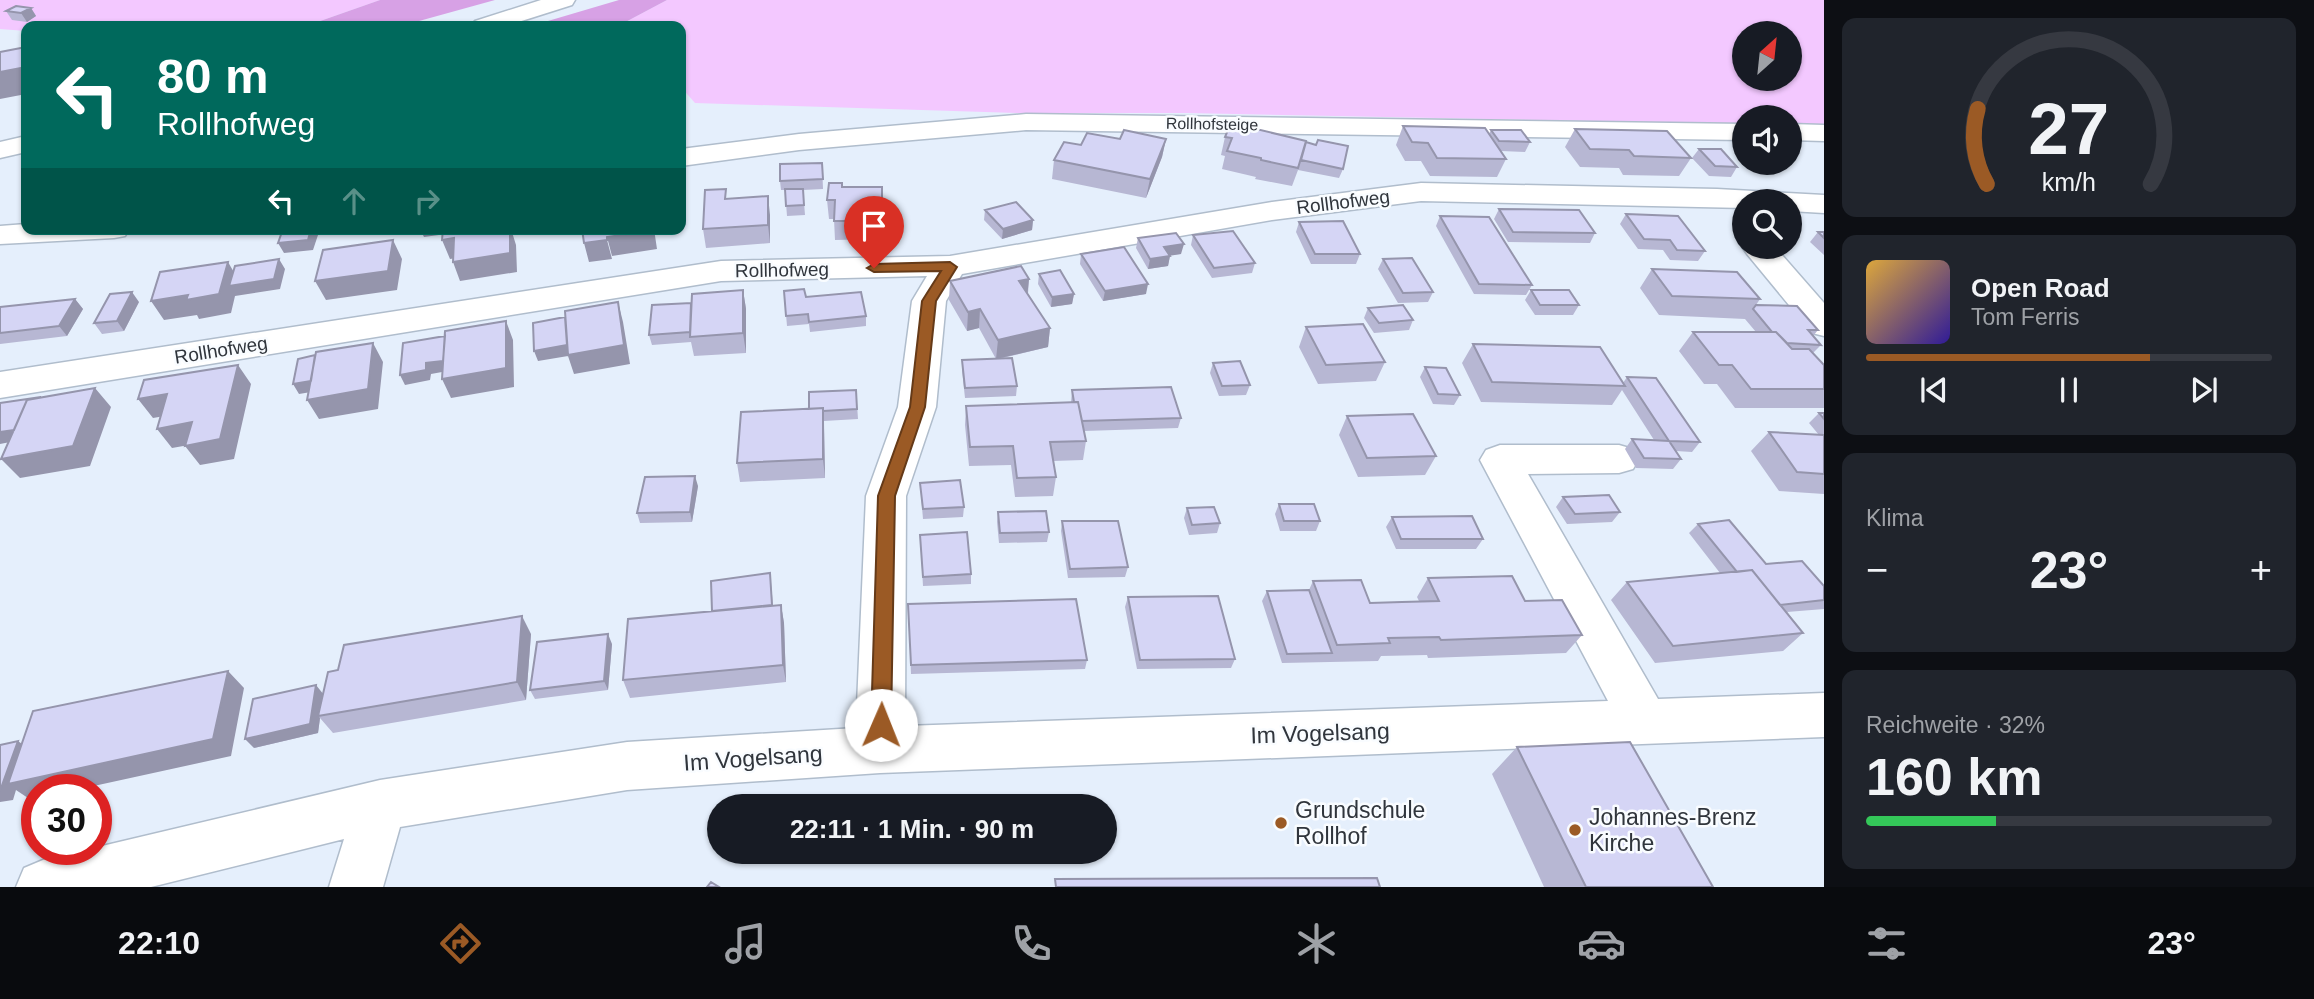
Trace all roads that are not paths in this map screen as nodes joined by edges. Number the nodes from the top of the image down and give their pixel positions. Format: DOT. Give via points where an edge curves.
graph roads {
  1 [pos="564,0"];
  2 [pos="499,21"];
  3 [pos="1732,132"];
  4 [pos="1802,132"];
  5 [pos="1824,133"];
  6 [pos="21,145"];
  7 [pos="0,150"];
  8 [pos="686,157"];
  9 [pos="1717,198"];
  10 [pos="1732,199"];
  11 [pos="1802,203"];
  12 [pos="1824,204"];
  13 [pos="1732,216"];
  14 [pos="21,234"];
  15 [pos="0,235"];
  16 [pos="1768,259"];
  17 [pos="950,267"];
  18 [pos="1824,325"];
  19 [pos="0,385"];
  20 [pos="1619,459"];
  21 [pos="1824,715"];
  22 [pos="1644,720"];
  23 [pos="880,750"];
  24 [pos="380,805"];
  25 [pos="43,887"];
  26 [pos="356,887"];
  1 -- 2 [label="street"];
  3 -- 8 [label="street, Rollhofsteige" via="1026,122 799,142"];
  4 -- 5 [label="street"];
  6 -- 7 [label="street"];
  9 -- 10 [label="street, Rollhofweg"];
  9 -- 13 [label="street"];
  9 -- 17 [label="street, Rollhofweg" via="1421,192 1272,211"];
  11 -- 12 [label="street"];
  14 -- 15 [label="street"];
  16 -- 18 [label="street"];
  17 -- 19 [label="street, Rollhofweg" via="721,271"];
  17 -- 23 [label="street" via="929,301 917,407 887,496"];
  20 -- 22 [label="street" via="1500,460"];
  21 -- 22 [label="street, Im Vogelsang"];
  22 -- 23 [label="street, Im Vogelsang"];
  23 -- 24 [label="street, Im Vogelsang" via="627,766"];
  24 -- 25 [label="street, Im Vogelsang"];
  24 -- 26 [label="street"];
}
